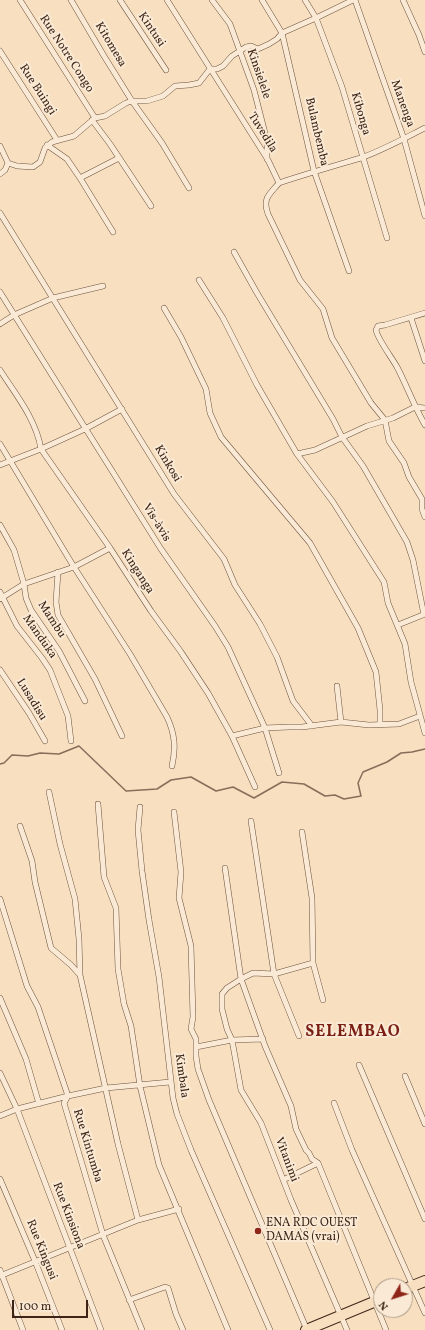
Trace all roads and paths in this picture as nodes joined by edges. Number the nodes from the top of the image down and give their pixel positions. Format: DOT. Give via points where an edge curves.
graph roads {
  1 [pos="20,0"];
  2 [pos="71,0"];
  3 [pos="120,0"];
  4 [pos="167,0"];
  5 [pos="212,0"];
  6 [pos="262,0"];
  7 [pos="305,0"];
  8 [pos="354,0"];
  9 [pos="403,0"];
  10 [pos="316,18"];
  11 [pos="282,33"];
  12 [pos="422,34"];
  13 [pos="0,51"];
  14 [pos="240,51"];
  15 [pos="425,52"];
  16 [pos="210,69"];
  17 [pos="166,70"];
  18 [pos="132,101"];
  19 [pos="94,119"];
  20 [pos="425,128"];
  21 [pos="404,139"];
  22 [pos="58,140"];
  23 [pos="48,145"];
  24 [pos="0,146"];
  25 [pos="362,157"];
  26 [pos="119,158"];
  27 [pos="268,160"];
  28 [pos="8,163"];
  29 [pos="314,171"];
  30 [pos="0,174"];
  31 [pos="80,178"];
  32 [pos="279,183"];
  33 [pos="189,188"];
  34 [pos="151,206"];
  35 [pos="0,213"];
  36 [pos="425,216"];
  37 [pos="113,232"];
  38 [pos="387,238"];
  39 [pos="234,252"];
  40 [pos="349,271"];
  41 [pos="199,280"];
  42 [pos="103,286"];
  43 [pos="0,292"];
  44 [pos="53,298"];
  45 [pos="164,308"];
  46 [pos="425,313"];
  47 [pos="14,315"];
  48 [pos="411,318"];
  49 [pos="0,324"];
  50 [pos="425,361"];
  51 [pos="0,370"];
  52 [pos="415,407"];
  53 [pos="425,408"];
  54 [pos="122,409"];
  55 [pos="384,420"];
  56 [pos="425,425"];
  57 [pos="85,429"];
  58 [pos="342,437"];
  59 [pos="0,444"];
  60 [pos="41,449"];
  61 [pos="298,454"];
  62 [pos="10,461"];
  63 [pos="0,465"];
  64 [pos="425,517"];
  65 [pos="0,525"];
  66 [pos="110,548"];
  67 [pos="74,567"];
  68 [pos="58,572"];
  69 [pos="24,584"];
  70 [pos="0,592"];
  71 [pos="2,598"];
  72 [pos="425,615"];
  73 [pos="398,625"];
  74 [pos="0,670"];
  75 [pos="337,686"];
  76 [pos="85,701"];
  77 [pos="425,711"];
  78 [pos="419,715"];
  79 [pos="341,722"];
  80 [pos="380,725"];
  81 [pos="312,726"];
  82 [pos="265,728"];
  83 [pos="425,733"];
  84 [pos="122,736"];
  85 [pos="232,736"];
  86 [pos="45,741"];
  87 [pos="72,741"];
  88 [pos="172,766"];
  89 [pos="279,773"];
  90 [pos="255,787"];
  91 [pos="49,792"];
  92 [pos="98,804"];
  93 [pos="140,807"];
  94 [pos="174,812"];
  95 [pos="251,820"];
  96 [pos="20,826"];
  97 [pos="302,832"];
  98 [pos="225,868"];
  99 [pos="0,899"];
  100 [pos="313,963"];
  101 [pos="274,974"];
  102 [pos="80,975"];
  103 [pos="241,978"];
  104 [pos="0,998"];
  105 [pos="323,1000"];
  106 [pos="299,1036"];
  107 [pos="232,1040"];
  108 [pos="262,1040"];
  109 [pos="196,1047"];
  110 [pos="359,1065"];
  111 [pos="0,1073"];
  112 [pos="405,1076"];
  113 [pos="170,1082"];
  114 [pos="140,1086"];
  115 [pos="106,1088"];
  116 [pos="68,1096"];
  117 [pos="334,1103"];
  118 [pos="39,1104"];
  119 [pos="17,1109"];
  120 [pos="0,1116"];
  121 [pos="425,1124"];
  122 [pos="318,1163"];
  123 [pos="0,1179"];
  124 [pos="283,1180"];
  125 [pos="178,1209"];
  126 [pos="425,1219"];
  127 [pos="138,1220"];
  128 [pos="104,1235"];
  129 [pos="70,1248"];
  130 [pos="35,1261"];
  131 [pos="1,1274"];
  132 [pos="405,1278"];
  133 [pos="425,1281"];
  134 [pos="413,1286"];
  135 [pos="373,1290"];
  136 [pos="413,1294"];
  137 [pos="129,1300"];
  138 [pos="373,1303"];
  139 [pos="425,1313"];
  140 [pos="341,1316"];
  141 [pos="383,1318"];
  142 [pos="23,1330"];
  143 [pos="62,1330"];
  144 [pos="101,1330"];
  145 [pos="142,1330"];
  146 [pos="183,1330"];
  147 [pos="228,1330"];
  148 [pos="270,1330"];
  149 [pos="307,1330"];
  150 [pos="347,1330"];
  151 [pos="386,1330"];
  1 -- 19 [label="street, Rue Notre Congo"];
  2 -- 18 [label="street, Kitomesa"];
  3 -- 17 [label="street, Kintusi"];
  4 -- 16 [label="street, Tuvedila"];
  5 -- 14 [label="street, Kinsielele" via="230,24"];
  6 -- 11 [label="street, Bulambemba"];
  7 -- 10 [label="street, Kibonga"];
  8 -- 10 [label="street"];
  8 -- 21 [label="street, Manenga"];
  9 -- 12 [label="street"];
  10 -- 11 [label="street"];
  10 -- 25 [label="street, Kibonga" via="342,87"];
  11 -- 14 [label="street" via="269,44 258,48 251,46"];
  11 -- 29 [label="street, Bulambemba"];
  12 -- 15 [label="street"];
  13 -- 22 [label="street, Rue Buingi"];
  14 -- 16 [label="street" via="223,66"];
  14 -- 27 [label="street, Kinsielele" via="254,90 267,141"];
  16 -- 18 [label="street" via="200,82 175,86 163,96 147,101"];
  16 -- 27 [label="street, Tuvedila"];
  18 -- 19 [label="street"];
  18 -- 33 [label="street, Kitomesa" via="162,143"];
  19 -- 22 [label="street" via="74,136"];
  19 -- 26 [label="street, Rue Notre Congo"];
  20 -- 21 [label="street"];
  21 -- 25 [label="street"];
  21 -- 36 [label="street, Manenga"];
  22 -- 23 [label="street"];
  23 -- 28 [label="street" via="40,162 33,167"];
  23 -- 31 [label="street" via="67,159"];
  24 -- 28 [label="street"];
  25 -- 29 [label="street"];
  25 -- 38 [label="street, Kibonga"];
  26 -- 31 [label="street"];
  26 -- 34 [label="street, Rue Notre Congo"];
  27 -- 32 [label="street, Tuvedila"];
  28 -- 30 [label="street" via="6,170"];
  29 -- 32 [label="street"];
  29 -- 40 [label="street, Bulambemba"];
  31 -- 37 [label="street"];
  32 -- 55 [label="street" via="266,198 265,207 300,280 323,309 332,338"];
  35 -- 44 [label="street, Kinkosi"];
  39 -- 58 [label="street"];
  41 -- 61 [label="street" via="223,318 257,385"];
  42 -- 44 [label="street"];
  43 -- 47 [label="street, Vis-àvis"];
  44 -- 47 [label="street"];
  44 -- 54 [label="street, Kinkosi"];
  45 -- 80 [label="street" via="206,389 210,413 221,437 310,544 358,628 376,672"];
  46 -- 48 [label="street"];
  47 -- 49 [label="street"];
  47 -- 57 [label="street, Vis-àvis"];
  48 -- 50 [label="street"];
  48 -- 52 [label="street" via="378,326 376,330"];
  51 -- 60 [label="street, Kinganga" via="29,414"];
  52 -- 53 [label="street"];
  52 -- 55 [label="street"];
  52 -- 56 [label="street"];
  54 -- 57 [label="street"];
  54 -- 81 [label="street, Kinkosi" via="174,494 220,553 235,585 277,657 293,701"];
  55 -- 58 [label="street"];
  55 -- 64 [label="street" via="390,441 422,499"];
  57 -- 60 [label="street"];
  57 -- 82 [label="street, Vis-àvis" via="160,549 228,646"];
  58 -- 61 [label="street" via="315,450"];
  58 -- 72 [label="street" via="363,466 406,542 413,560"];
  59 -- 62 [label="street"];
  60 -- 62 [label="street"];
  60 -- 66 [label="street, Kinganga"];
  61 -- 73 [label="street" via="383,579 388,603"];
  62 -- 63 [label="street"];
  62 -- 67 [label="street"];
  65 -- 69 [label="street, Mambu" via="14,550"];
  66 -- 67 [label="street"];
  66 -- 85 [label="street, Kinganga" via="208,693"];
  67 -- 68 [label="street"];
  67 -- 88 [label="street" via="130,654 171,725 175,744"];
  68 -- 69 [label="street"];
  68 -- 84 [label="street" via="58,615 95,679"];
  69 -- 71 [label="street"];
  69 -- 76 [label="street, Mambu" via="31,610 59,651"];
  70 -- 71 [label="street, Manduka"];
  71 -- 87 [label="street, Manduka" via="17,626 50,670 68,716"];
  72 -- 73 [label="street"];
  73 -- 78 [label="street" via="405,644"];
  74 -- 86 [label="street, Lusadisu"];
  75 -- 79 [label="street"];
  77 -- 78 [label="street"];
  78 -- 80 [label="street" via="399,724"];
  78 -- 83 [label="street"];
  79 -- 80 [label="street"];
  79 -- 81 [label="street"];
  81 -- 82 [label="street"];
  82 -- 85 [label="street"];
  82 -- 89 [label="street, Vis-àvis"];
  85 -- 90 [label="street, Kinganga"];
  91 -- 102 [label="street" via="75,898"];
  92 -- 114 [label="street" via="104,877 116,908 118,969"];
  93 -- 113 [label="street, Kimbala" via="138,830 142,871 159,977"];
  94 -- 109 [label="street" via="181,872 179,898 191,946 191,1029 196,1039"];
  95 -- 101 [label="street"];
  96 -- 102 [label="street" via="32,861 51,948"];
  97 -- 100 [label="street" via="312,898"];
  98 -- 103 [label="street"];
  99 -- 116 [label="street, Rue Kintumba" via="27,986 38,1007"];
  100 -- 101 [label="street"];
  100 -- 105 [label="street"];
  101 -- 103 [label="street" via="253,973"];
  101 -- 106 [label="street"];
  102 -- 115 [label="street"];
  103 -- 107 [label="street, Vitanimi" via="222,994 222,1009"];
  103 -- 108 [label="street"];
  104 -- 118 [label="street" via="26,1059"];
  107 -- 108 [label="street"];
  107 -- 109 [label="street"];
  107 -- 124 [label="street, Vitanimi" via="241,1090 261,1123"];
  108 -- 122 [label="street" via="292,1106 296,1129 306,1150"];
  109 -- 149 [label="street" via="198,1069 209,1100"];
  110 -- 126 [label="street"];
  111 -- 119 [label="street, Rue Kinsiona"];
  112 -- 121 [label="street"];
  113 -- 114 [label="street"];
  113 -- 148 [label="street, Kimbala" via="177,1114 191,1150"];
  114 -- 115 [label="street"];
  114 -- 125 [label="street" via="159,1165"];
  115 -- 116 [label="street"];
  115 -- 127 [label="street"];
  116 -- 118 [label="street"];
  116 -- 128 [label="street, Rue Kintumba" via="64,1103"];
  117 -- 132 [label="street"];
  118 -- 119 [label="street"];
  119 -- 120 [label="street"];
  119 -- 129 [label="street, Rue Kinsiona"];
  122 -- 124 [label="street"];
  122 -- 135 [label="street"];
  123 -- 130 [label="street, Rue Kingusi"];
  124 -- 140 [label="street, Vitanimi"];
  125 -- 127 [label="street"];
  125 -- 147 [label="street"];
  127 -- 128 [label="street"];
  128 -- 129 [label="street"];
  128 -- 137 [label="street, Rue Kintumba"];
  129 -- 130 [label="street"];
  129 -- 144 [label="street, Rue Kinsiona"];
  130 -- 131 [label="street"];
  130 -- 143 [label="street, Rue Kingusi"];
  131 -- 142 [label="street"];
  133 -- 134 [label="highway"];
  136 -- 139 [label="street"];
  137 -- 145 [label="street, Rue Kintumba"];
  137 -- 146 [label="street" via="168,1288"];
  138 -- 140 [label="highway"];
  140 -- 149 [label="highway"];
  140 -- 150 [label="street, Vitanimi"];
  141 -- 151 [label="street"];
}
